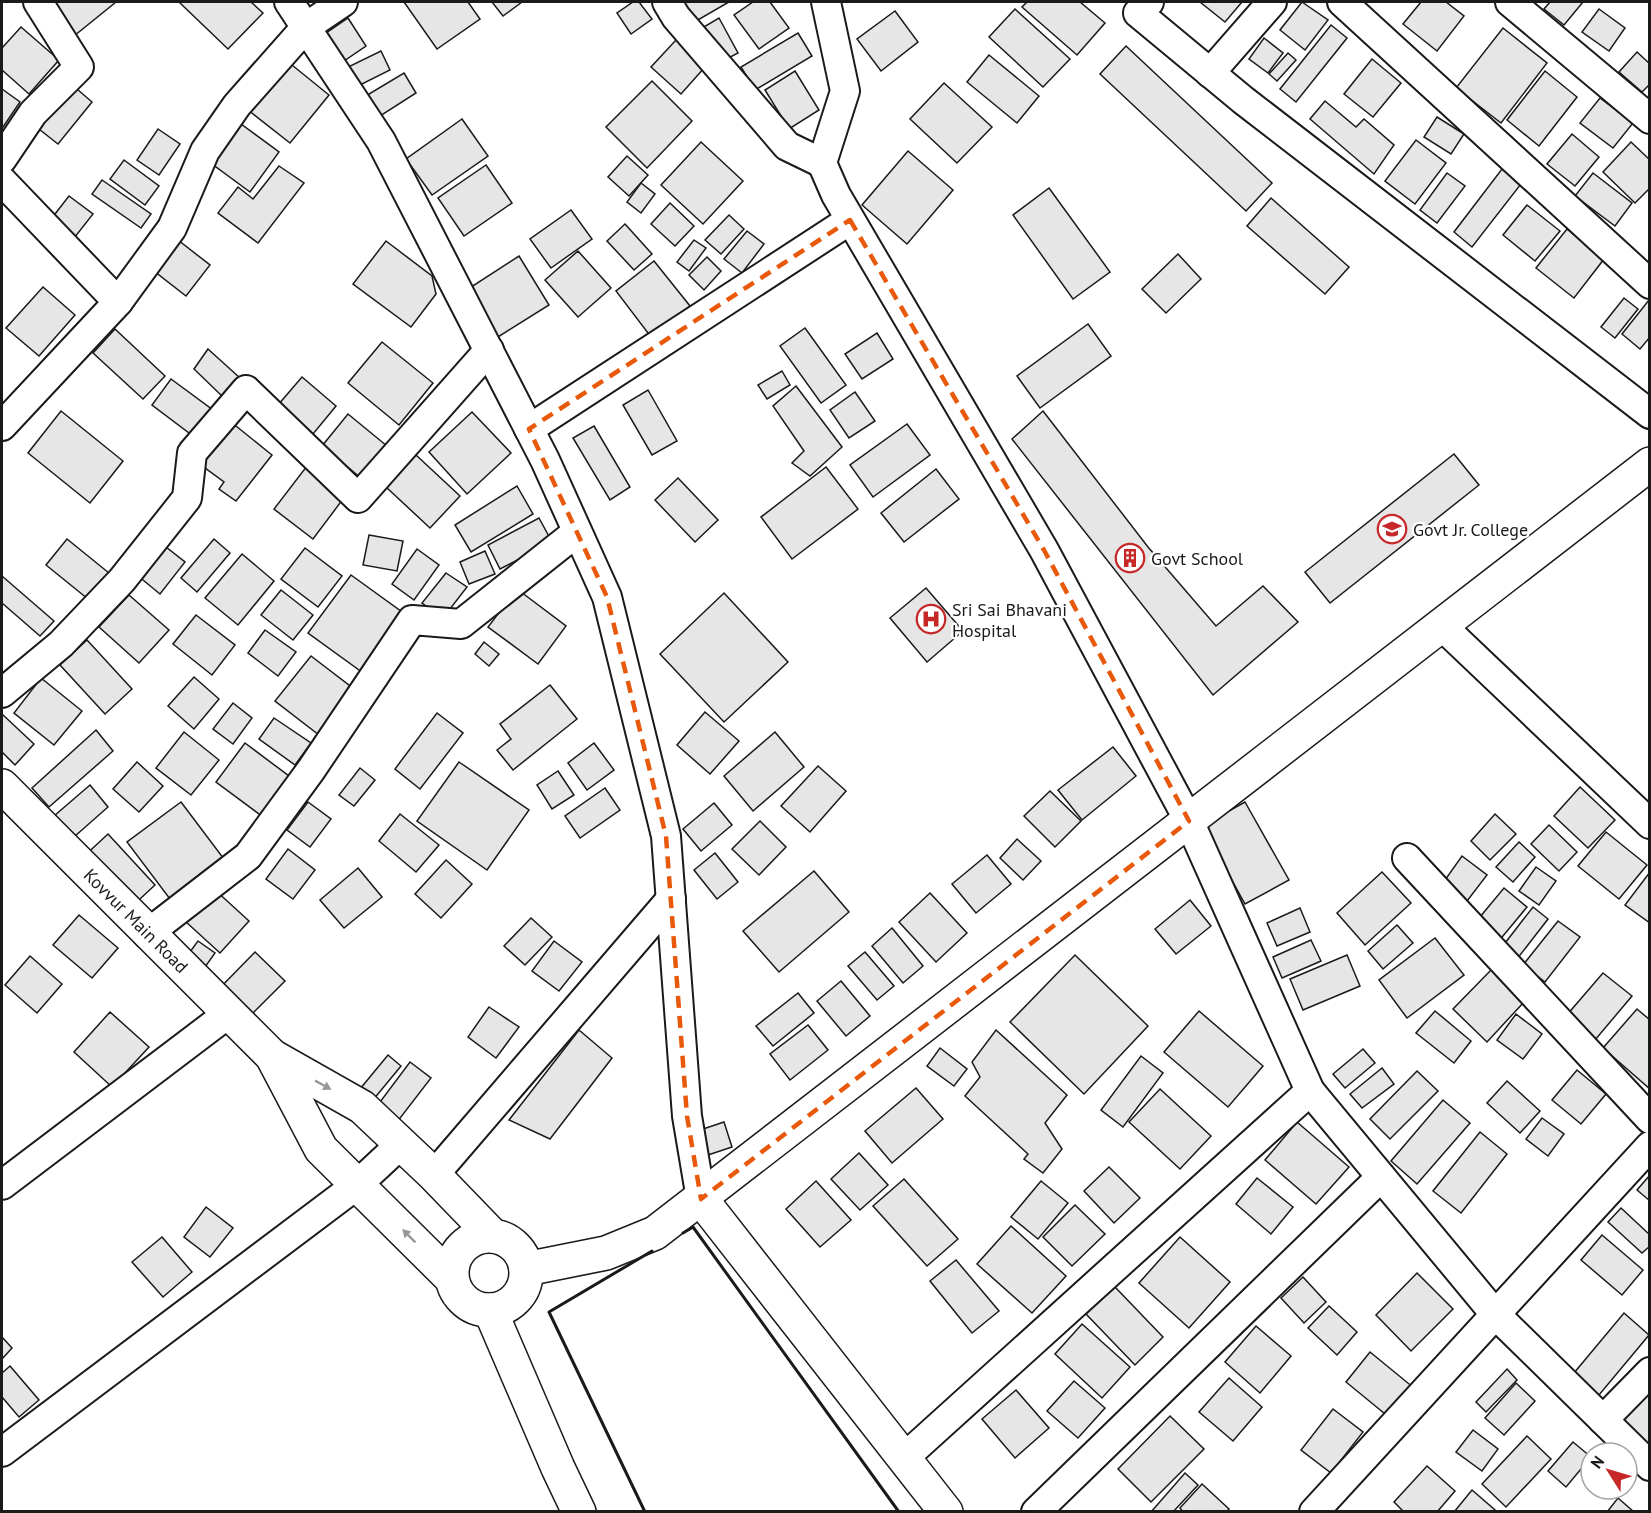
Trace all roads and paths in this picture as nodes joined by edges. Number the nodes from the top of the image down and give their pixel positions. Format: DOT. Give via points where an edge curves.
graph roads {
  1 [pos="38,2"];
  2 [pos="288,2"];
  3 [pos="343,2"];
  4 [pos="667,2"];
  5 [pos="826,2"];
  6 [pos="1149,2"];
  7 [pos="1272,2"];
  8 [pos="1342,2"];
  9 [pos="1510,2"];
  10 [pos="306,27"];
  11 [pos="1210,73"];
  12 [pos="1650,119"];
  13 [pos="2,159"];
  14 [pos="822,163"];
  15 [pos="2,181"];
  16 [pos="850,220"];
  17 [pos="1650,284"];
  18 [pos="118,302"];
  19 [pos="489,350"];
  20 [pos="1650,414"];
  21 [pos="2,426"];
  22 [pos="529,429"];
  23 [pos="1650,464"];
  24 [pos="578,532"];
  25 [pos="1442,626"];
  26 [pos="2,693"];
  27 [pos="2,786"];
  28 [pos="1189,821"];
  29 [pos="1650,824"];
  30 [pos="1407,858"];
  31 [pos="671,899"];
  32 [pos="147,934"];
  33 [pos="229,1012"];
  34 [pos="272,1056"];
  35 [pos="1310,1091"];
  36 [pos="1650,1119"];
  37 [pos="401,1144"];
  38 [pos="1650,1146"];
  39 [pos="434,1175"];
  40 [pos="1382,1177"];
  41 [pos="358,1184"];
  42 [pos="2,1185"];
  43 [pos="701,1200"];
  44 [pos="492,1235"];
  45 [pos="526,1269"];
  46 [pos="451,1278"];
  47 [pos="490,1310"];
  48 [pos="1495,1314"];
  49 [pos="1650,1372"];
  50 [pos="1603,1420"];
  51 [pos="2,1452"];
  52 [pos="904,1458"];
  53 [pos="1650,1466"];
  54 [pos="579,1512"];
  55 [pos="946,1512"];
  56 [pos="1036,1512"];
  57 [pos="1314,1512"];
  1 -- 13 [label="street" via="79,66 33,113"];
  2 -- 10 [label="street"];
  3 -- 10 [label="street"];
  4 -- 14 [label="street" via="787,146"];
  5 -- 14 [label="street" via="845,91"];
  6 -- 11 [label="street" via="1138,13"];
  7 -- 11 [label="street"];
  8 -- 17 [label="street"];
  9 -- 12 [label="street"];
  10 -- 18 [label="street" via="237,105 204,151 172,228"];
  10 -- 19 [label="street" via="381,141"];
  11 -- 20 [label="street"];
  14 -- 16 [label="street"];
  15 -- 18 [label="street"];
  16 -- 22 [label="street"];
  16 -- 28 [label="street" via="1044,550"];
  18 -- 21 [label="street"];
  19 -- 22 [label="street"];
  19 -- 26 [label="street" via="358,498 246,390 192,453 187,498 122,580 61,644"];
  22 -- 24 [label="street"];
  23 -- 25 [label="main road"];
  24 -- 31 [label="street" via="607,597 666,836"];
  24 -- 32 [label="street" via="461,624 412,620 248,856"];
  25 -- 28 [label="main road"];
  25 -- 29 [label="street"];
  27 -- 32 [label="main road, Kovvur Main Road"];
  28 -- 35 [label="street"];
  28 -- 43 [label="main road"];
  30 -- 36 [label="street"];
  31 -- 39 [label="street"];
  31 -- 43 [label="street" via="687,1116"];
  32 -- 33 [label="main road, Kovvur Main Road"];
  33 -- 34 [label="main road, Kovvur Main Road"];
  33 -- 42 [label="street"];
  34 -- 37 [label="main road, Kovvur Main Road, one-way" via="362,1107"];
  34 -- 41 [label="main road, Kovvur Main Road" via="321,1149"];
  35 -- 40 [label="street"];
  35 -- 52 [label="street"];
  37 -- 39 [label="main road, Kovvur Main Road"];
  37 -- 41 [label="street"];
  38 -- 48 [label="street"];
  39 -- 44 [label="main road, Kovvur Main Road"];
  40 -- 48 [label="street"];
  40 -- 56 [label="street"];
  46 -- 41 [label="main road, Kovvur Main Road, one-way"];
  41 -- 51 [label="street"];
  43 -- 45 [label="main road" via="655,1233 606,1253"];
  43 -- 52 [label="main road"];
  44 -- 45 [label="main road" via="515,1246"];
  44 -- 46 [label="main road" via="479,1237 458,1251"];
  45 -- 47 [label="main road" via="520,1293 502,1308"];
  46 -- 47 [label="main road" via="459,1296 468,1304"];
  47 -- 54 [label="main road"];
  48 -- 50 [label="street"];
  48 -- 57 [label="street"];
  49 -- 50 [label="street"];
  50 -- 53 [label="street"];
  52 -- 55 [label="main road"];
}
